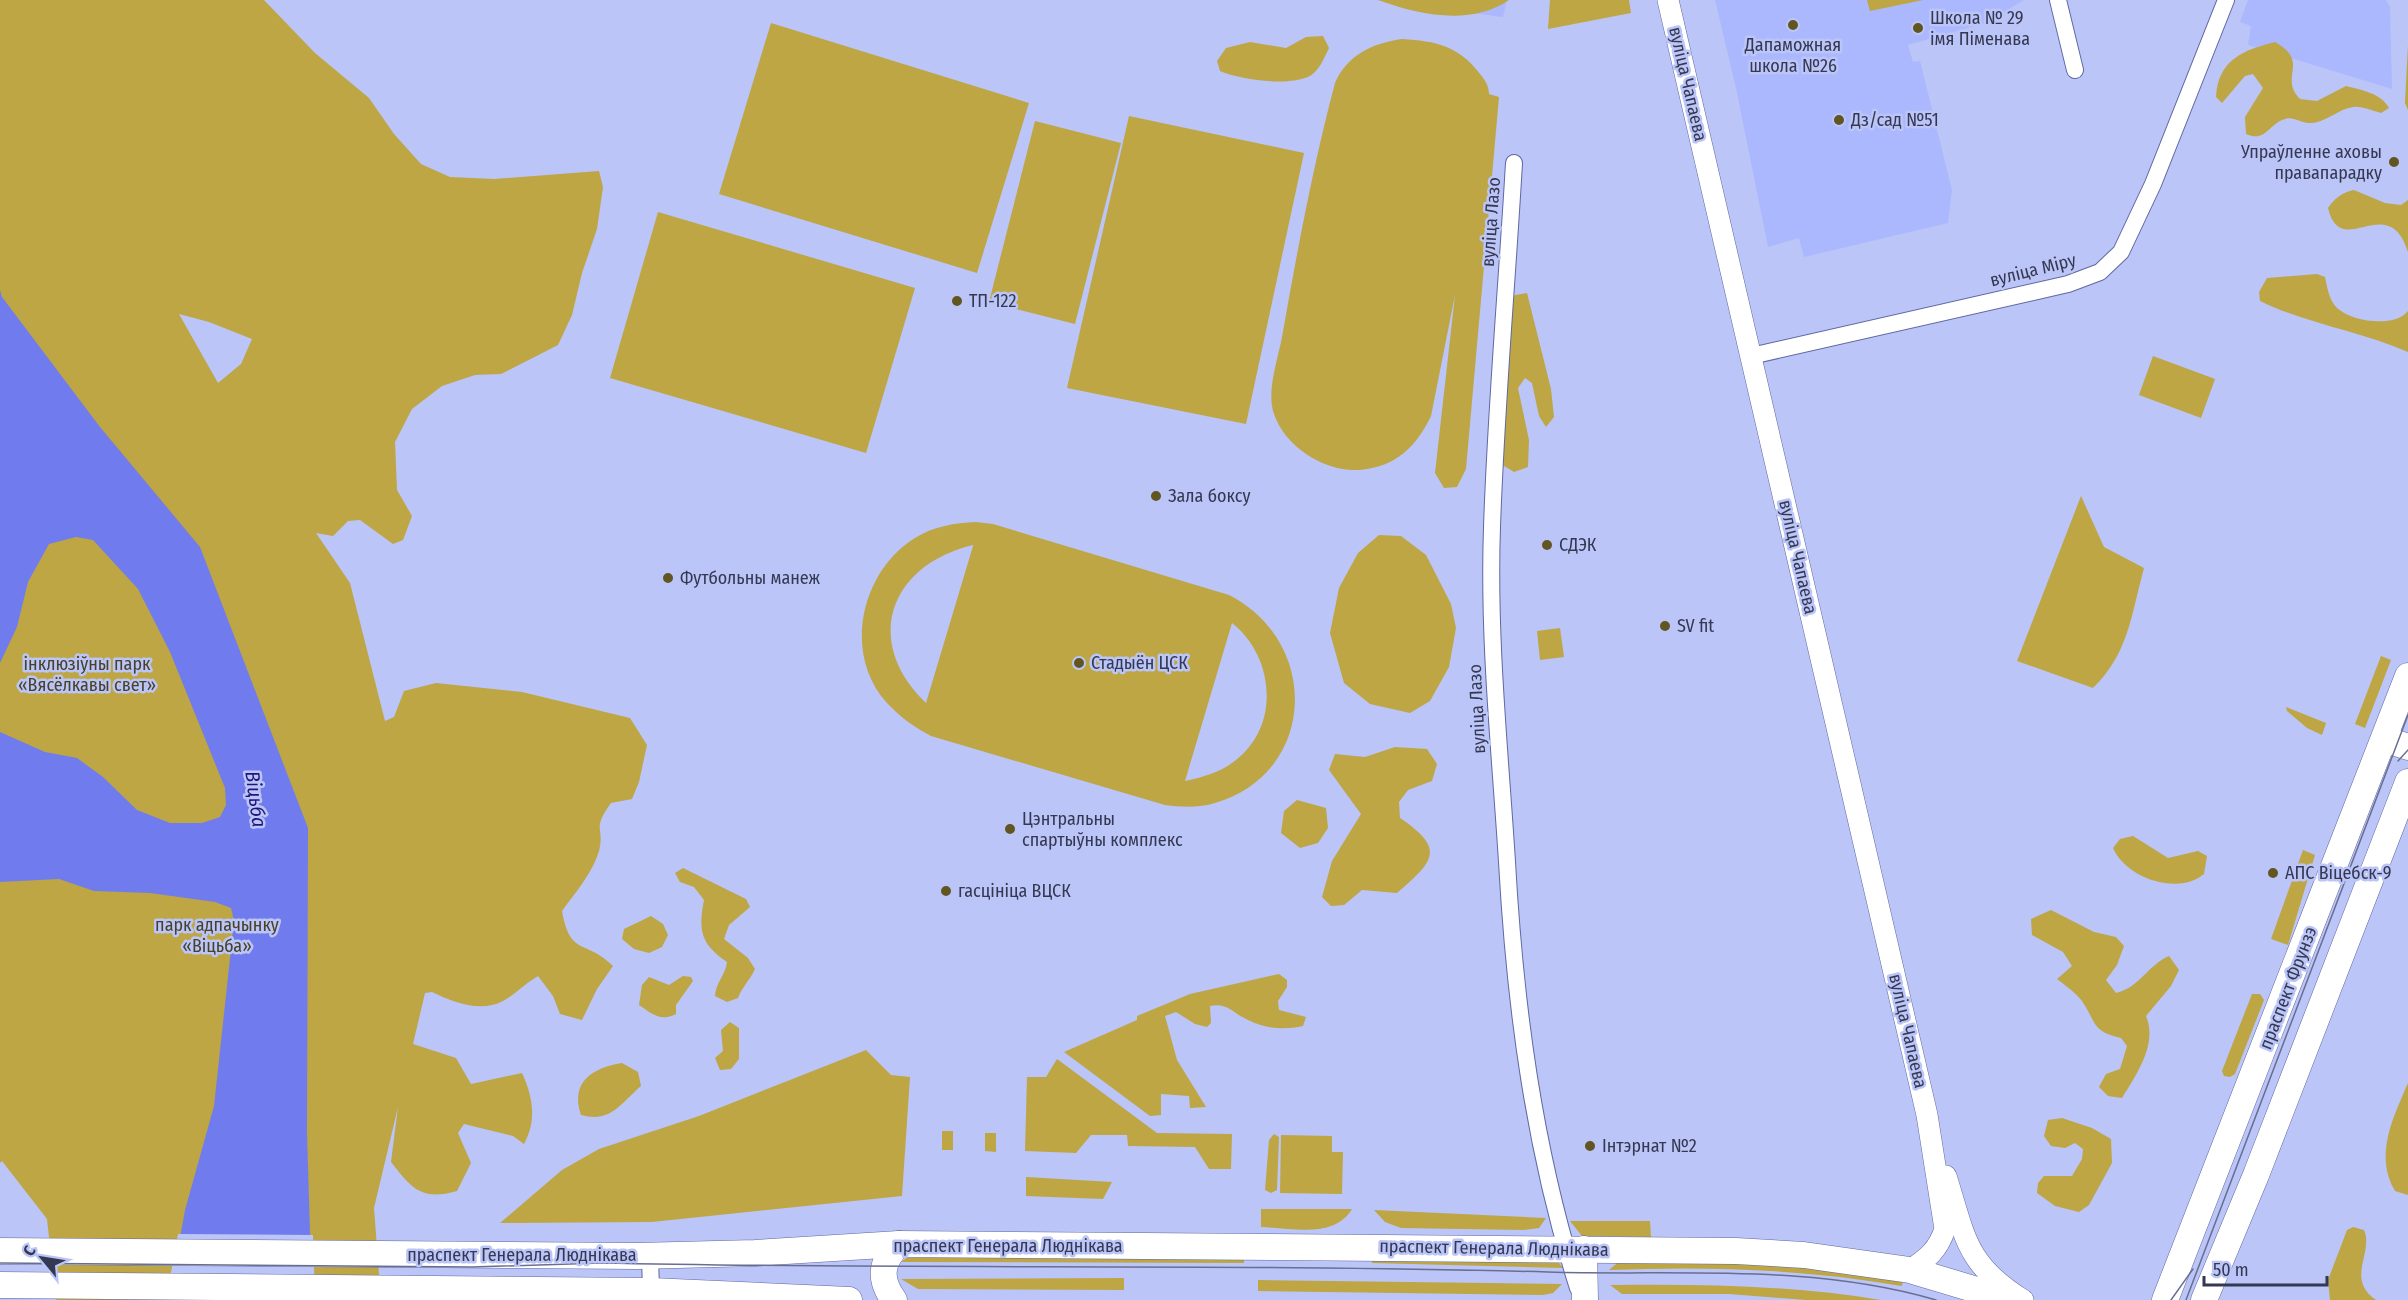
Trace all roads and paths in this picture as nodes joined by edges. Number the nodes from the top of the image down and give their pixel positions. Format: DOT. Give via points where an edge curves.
graph roads {
  1 [pos="1668,0"];
  2 [pos="2058,0"];
  3 [pos="2226,0"];
  4 [pos="2075,70"];
  5 [pos="1514,163"];
  6 [pos="1751,356"];
  7 [pos="2408,676"];
  8 [pos="2402,708"];
  9 [pos="2384,739"];
  10 [pos="2408,747"];
  11 [pos="2408,782"];
  12 [pos="1927,1115"];
  13 [pos="899,1244"];
  14 [pos="1575,1249"];
  15 [pos="0,1251"];
  16 [pos="650,1256"];
  17 [pos="1910,1270"];
  18 [pos="0,1285"];
  19 [pos="651,1291"];
  20 [pos="849,1300"];
  21 [pos="894,1300"];
  22 [pos="1583,1300"];
  23 [pos="2010,1300"];
  24 [pos="2022,1300"];
  25 [pos="2165,1300"];
  26 [pos="2204,1300"];
  1 -- 6 [label="street, вуліца Чапаева"];
  2 -- 4 [label="street"];
  3 -- 6 [label="street, вуліца Міру" via="2121,252 2100,272 2068,284"];
  5 -- 14 [label="street, вуліца Лазо" via="1492,528 1496,692 1510,934 1526,1072"];
  6 -- 12 [label="street, вуліца Чапаева"];
  7 -- 8 [label="main road, праспект Фрунзэ"];
  8 -- 9 [label="main road, праспект Фрунзэ"];
  9 -- 10 [label="main road"];
  9 -- 25 [label="main road, праспект Фрунзэ"];
  11 -- 26 [label="main road, праспект Фрунзэ"];
  12 -- 17 [label="street, вуліца Чапаева" via="1945,1229 1931,1256"];
  12 -- 24 [label="street, вуліца Чапаева" via="1971,1253 1985,1273"];
  13 -- 14 [label="main road, праспект Генерала Люднікава"];
  13 -- 16 [label="main road, праспект Генерала Люднікава"];
  13 -- 21 [label="main road" via="890,1253 882,1274"];
  14 -- 17 [label="main road, праспект Генерала Люднікава" via="1804,1255"];
  14 -- 22 [label="main road"];
  15 -- 16 [label="main road, праспект Генерала Люднікава"];
  16 -- 19 [label="street"];
  17 -- 23 [label="main road, праспект Генерала Люднікава"];
  18 -- 19 [label="main road, праспект Генерала Люднікава"];
  19 -- 20 [label="main road, праспект Генерала Люднікава"];
}
